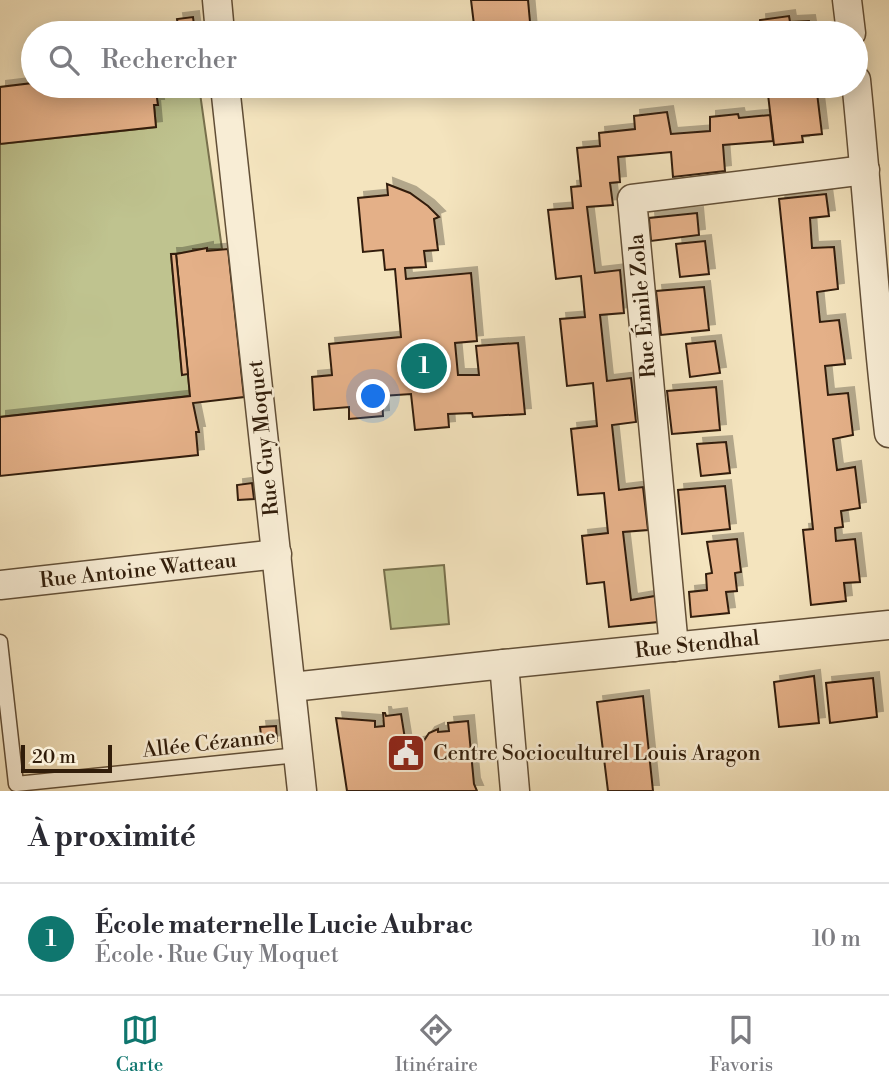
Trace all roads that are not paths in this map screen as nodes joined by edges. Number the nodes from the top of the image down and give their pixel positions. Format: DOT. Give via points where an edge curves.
graph roads {
  1 [pos="217,0"];
  2 [pos="847,0"];
  3 [pos="219,21"];
  4 [pos="850,21"];
  5 [pos="226,98"];
  6 [pos="858,98"];
  7 [pos="865,170"];
  8 [pos="889,433"];
  9 [pos="277,554"];
  10 [pos="0,585"];
  11 [pos="889,625"];
  12 [pos="0,642"];
  13 [pos="674,647"];
  14 [pos="504,664"];
  15 [pos="292,687"];
  16 [pos="298,755"];
  17 [pos="302,791"];
  18 [pos="515,791"];
  1 -- 3 [label="street"];
  2 -- 4 [label="street"];
  5 -- 9 [label="street, Rue Guy Moquet"];
  6 -- 7 [label="street"];
  7 -- 8 [label="street"];
  7 -- 13 [label="street, Rue Émile Zola" via="632,199"];
  9 -- 10 [label="street, Rue Antoine Watteau"];
  9 -- 15 [label="street, Rue Guy Moquet"];
  11 -- 13 [label="street, Rue Stendhal"];
  12 -- 16 [label="lane, Allée Cézanne" via="16,785"];
  13 -- 14 [label="street, Rue Stendhal"];
  14 -- 15 [label="street, Rue Stendhal"];
  14 -- 18 [label="street"];
  15 -- 16 [label="street, Rue Guy Moquet"];
  16 -- 17 [label="street, Rue Guy Moquet"];
}
